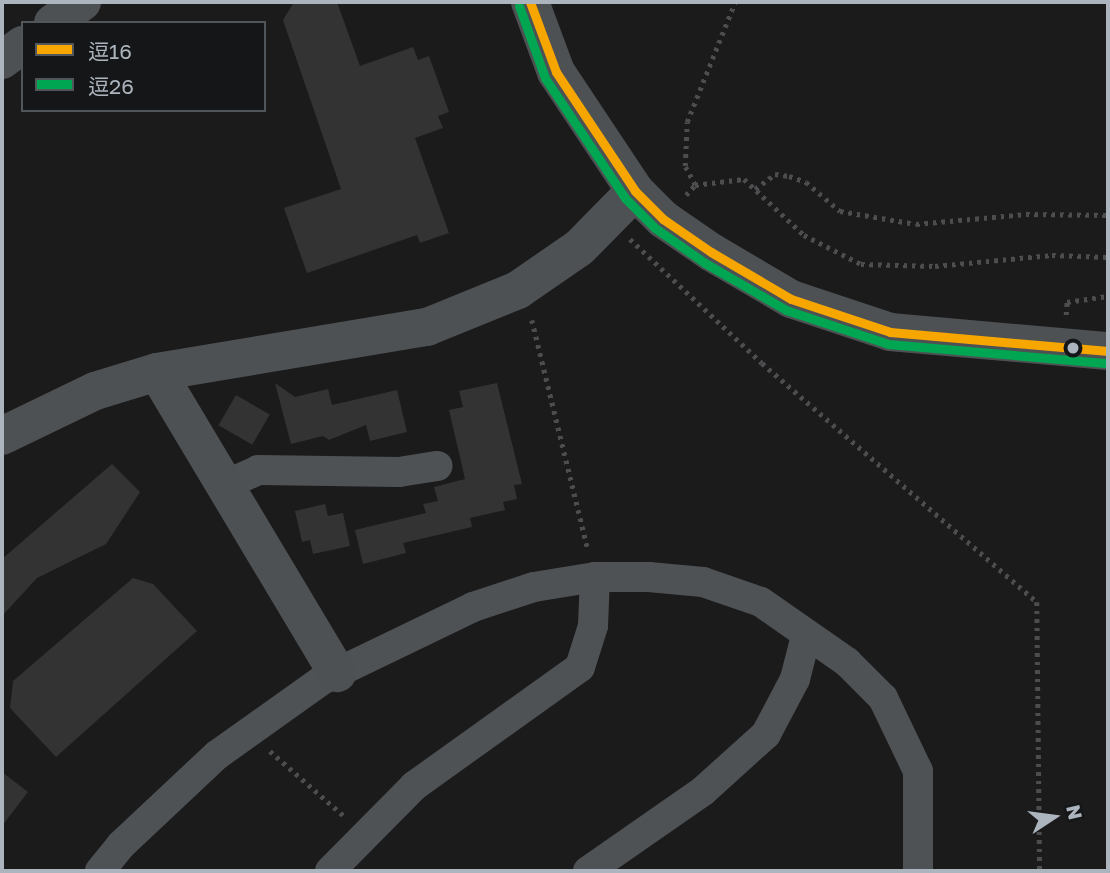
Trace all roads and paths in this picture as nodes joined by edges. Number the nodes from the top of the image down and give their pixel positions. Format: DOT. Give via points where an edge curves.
graph roads {
  1 [pos="82,2"];
  2 [pos="530,2"];
  3 [pos="735,2"];
  4 [pos="56,21"];
  5 [pos="21,46"];
  6 [pos="2,60"];
  7 [pos="695,185"];
  8 [pos="755,189"];
  9 [pos="635,191"];
  10 [pos="682,199"];
  11 [pos="1108,215"];
  12 [pos="610,220"];
  13 [pos="1108,257"];
  14 [pos="1108,296"];
  15 [pos="530,312"];
  16 [pos="1065,324"];
  17 [pos="1108,351"];
  18 [pos="157,372"];
  19 [pos="2,436"];
  20 [pos="438,466"];
  21 [pos="225,485"];
  22 [pos="595,577"];
  23 [pos="806,636"];
  24 [pos="337,673"];
  25 [pos="249,733"];
  26 [pos="364,834"];
  27 [pos="909,867"];
  28 [pos="100,871"];
  29 [pos="330,871"];
  30 [pos="588,871"];
  31 [pos="1040,871"];
  1 -- 4 [label="street"];
  2 -- 9 [label="street" via="556,72"];
  3 -- 7 [label="path" via="687,122 685,166"];
  5 -- 6 [label="street"];
  7 -- 8 [label="path" via="744,179"];
  7 -- 10 [label="path"];
  8 -- 11 [label="path" via="775,174 789,176 806,182 840,211 916,224 1026,214"];
  8 -- 13 [label="path" via="804,234 861,264 934,266 1052,255"];
  9 -- 12 [label="street"];
  9 -- 17 [label="street" via="663,219 791,299 890,332"];
  12 -- 18 [label="street" via="518,290 427,327"];
  12 -- 31 [label="path" via="762,363 1037,602"];
  14 -- 16 [label="path" via="1067,302"];
  15 -- 22 [label="path"];
  18 -- 19 [label="street" via="95,391"];
  18 -- 21 [label="street"];
  20 -- 21 [label="street" via="398,472 258,470"];
  21 -- 24 [label="street"];
  22 -- 23 [label="street" via="703,582 761,602"];
  22 -- 24 [label="street" via="534,587 473,607"];
  22 -- 26 [label="street" via="593,626 580,667 414,786"];
  23 -- 27 [label="street" via="847,662 883,698 905,737 918,771"];
  23 -- 30 [label="street" via="795,679 766,734 703,790"];
  24 -- 25 [label="street"];
  25 -- 26 [label="path"];
  25 -- 28 [label="street" via="217,755"];
  26 -- 29 [label="street"];
}
